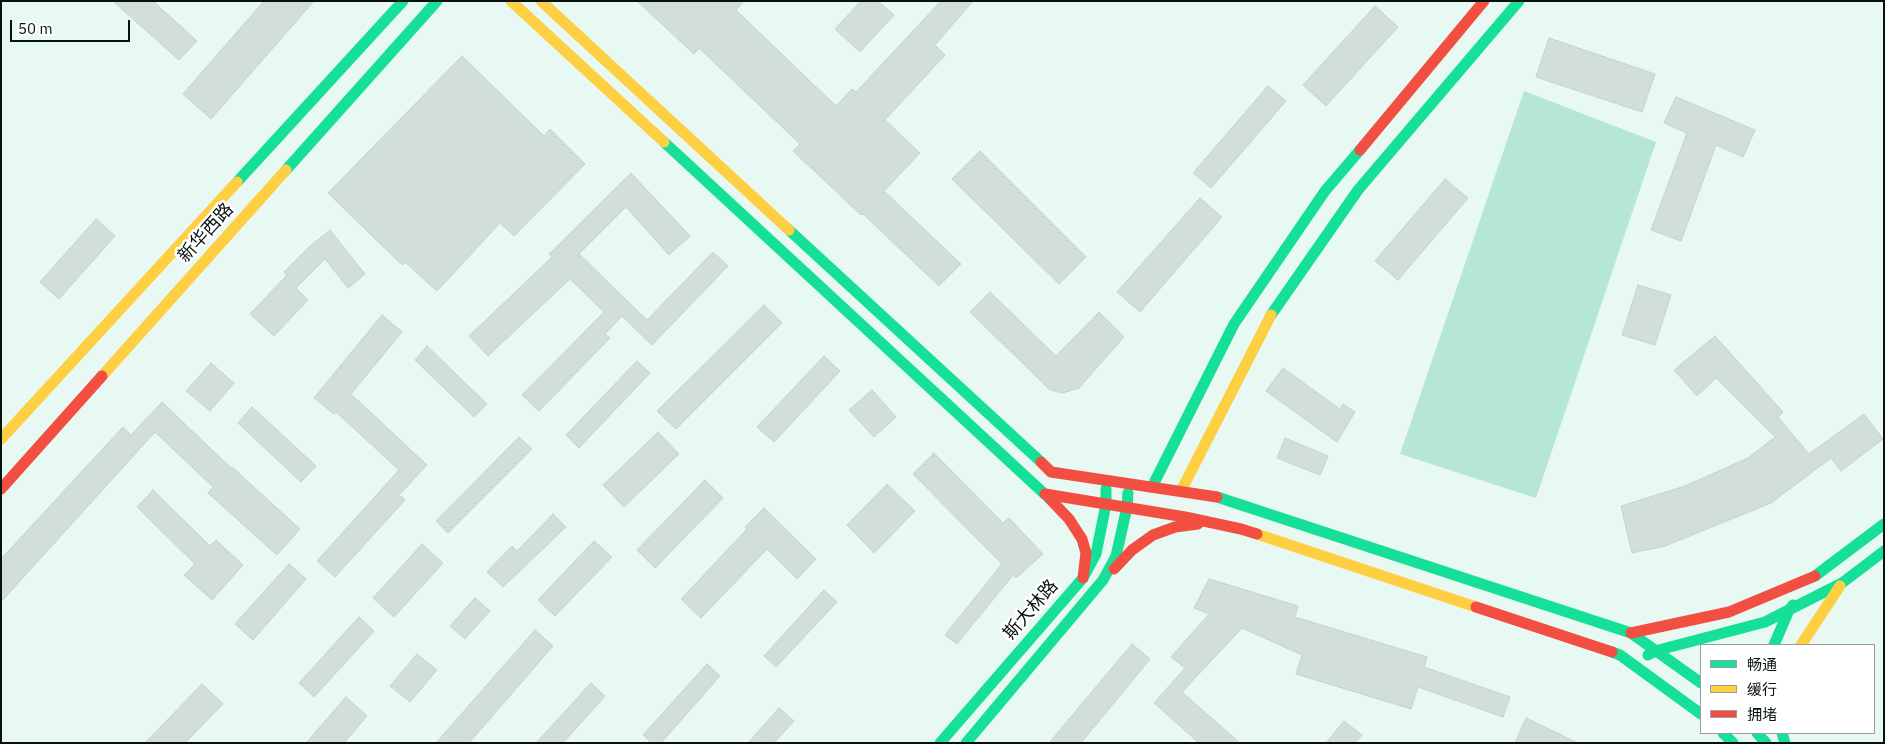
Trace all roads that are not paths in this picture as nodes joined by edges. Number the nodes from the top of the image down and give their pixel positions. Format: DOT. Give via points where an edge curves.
graph roads {
  1 [pos="403,1"];
  2 [pos="437,1"];
  3 [pos="511,1"];
  4 [pos="541,1"];
  5 [pos="1484,1"];
  6 [pos="1519,1"];
  7 [pos="1,439"];
  8 [pos="1106,480"];
  9 [pos="1128,483"];
  10 [pos="1152,487"];
  11 [pos="1,489"];
  12 [pos="1181,492"];
  13 [pos="1045,494"];
  14 [pos="1106,504"];
  15 [pos="1127,508"];
  16 [pos="1213,522"];
  17 [pos="1884,524"];
  18 [pos="1884,551"];
  19 [pos="1815,576"];
  20 [pos="1083,578"];
  21 [pos="1103,580"];
  22 [pos="1842,583"];
  23 [pos="1789,610"];
  24 [pos="1631,632"];
  25 [pos="1774,644"];
  26 [pos="1802,644"];
  27 [pos="1655,651"];
  28 [pos="1632,664"];
  29 [pos="1700,682"];
  30 [pos="1700,713"];
  31 [pos="1724,734"];
  32 [pos="940,743"];
  33 [pos="966,743"];
  34 [pos="1733,743"];
  1 -- 7 [label="main road, 新华西路"];
  2 -- 11 [label="main road, 新华西路"];
  3 -- 13 [label="main road"];
  4 -- 8 [label="main road" via="1051,472"];
  5 -- 10 [label="main road" via="1314,206 1234,324"];
  6 -- 12 [label="main road" via="1358,190 1273,312"];
  8 -- 9 [label="main road"];
  8 -- 14 [label="main road, 斯大林路"];
  9 -- 10 [label="main road"];
  9 -- 15 [label="main road, 斯大林路"];
  10 -- 12 [label="main road"];
  12 -- 24 [label="main road" via="1220,497"];
  13 -- 14 [label="main road"];
  13 -- 20 [label="main road" via="1069,519 1082,539 1086,553"];
  14 -- 15 [label="main road"];
  14 -- 20 [label="main road, 斯大林路" via="1096,554"];
  15 -- 16 [label="main road"];
  15 -- 21 [label="main road, 斯大林路" via="1116,556"];
  16 -- 21 [label="main road" via="1175,527 1153,535 1132,550"];
  16 -- 28 [label="main road" via="1620,655"];
  17 -- 19 [label="main road"];
  18 -- 22 [label="main road"];
  19 -- 23 [label="main road"];
  19 -- 24 [label="main road" via="1729,612"];
  20 -- 32 [label="main road, 斯大林路"];
  21 -- 33 [label="main road, 斯大林路"];
  22 -- 23 [label="main road"];
  22 -- 26 [label="main road"];
  23 -- 25 [label="main road"];
  23 -- 27 [label="main road" via="1765,622"];
  24 -- 27 [label="main road"];
  27 -- 28 [label="main road"];
  27 -- 29 [label="main road"];
  28 -- 30 [label="main road"];
  31 -- 34 [label="main road"];
}
